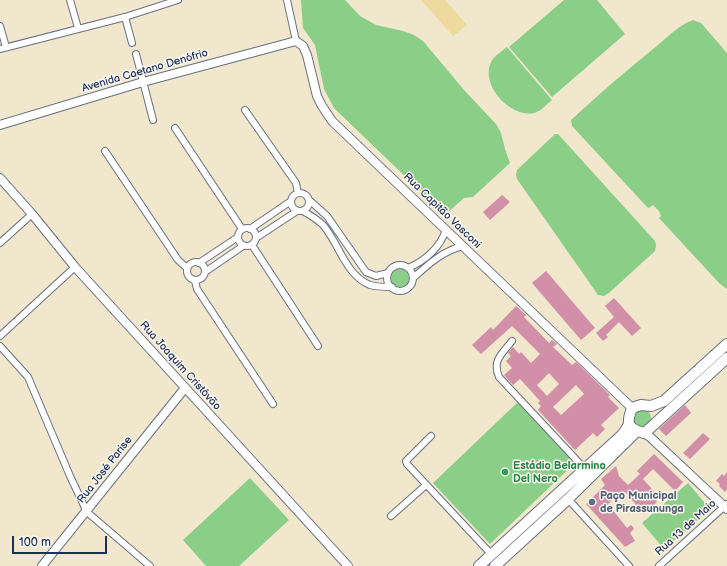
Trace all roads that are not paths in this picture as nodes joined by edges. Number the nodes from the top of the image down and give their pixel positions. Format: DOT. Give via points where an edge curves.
graph roads {
  1 [pos="70,0"];
  2 [pos="178,0"];
  3 [pos="287,0"];
  4 [pos="125,16"];
  5 [pos="0,26"];
  6 [pos="78,28"];
  7 [pos="296,41"];
  8 [pos="132,43"];
  9 [pos="3,48"];
  10 [pos="136,54"];
  11 [pos="143,82"];
  12 [pos="245,110"];
  13 [pos="153,120"];
  14 [pos="0,125"];
  15 [pos="175,128"];
  16 [pos="105,151"];
  17 [pos="0,178"];
  18 [pos="298,193"];
  19 [pos="309,200"];
  20 [pos="291,201"];
  21 [pos="300,211"];
  22 [pos="32,214"];
  23 [pos="242,229"];
  24 [pos="250,229"];
  25 [pos="446,229"];
  26 [pos="238,236"];
  27 [pos="256,238"];
  28 [pos="0,243"];
  29 [pos="252,245"];
  30 [pos="243,246"];
  31 [pos="463,246"];
  32 [pos="436,248"];
  33 [pos="441,255"];
  34 [pos="420,262"];
  35 [pos="199,263"];
  36 [pos="75,268"];
  37 [pos="187,268"];
  38 [pos="408,268"];
  39 [pos="425,268"];
  40 [pos="205,272"];
  41 [pos="388,273"];
  42 [pos="413,278"];
  43 [pos="195,281"];
  44 [pos="392,287"];
  45 [pos="0,336"];
  46 [pos="512,341"];
  47 [pos="727,344"];
  48 [pos="0,346"];
  49 [pos="318,346"];
  50 [pos="727,358"];
  51 [pos="185,388"];
  52 [pos="273,404"];
  53 [pos="651,406"];
  54 [pos="632,408"];
  55 [pos="655,423"];
  56 [pos="629,424"];
  57 [pos="640,432"];
  58 [pos="431,436"];
  59 [pos="585,469"];
  60 [pos="426,485"];
  61 [pos="568,499"];
  62 [pos="726,507"];
  63 [pos="87,512"];
  64 [pos="392,516"];
  65 [pos="492,555"];
  66 [pos="42,566"];
  67 [pos="150,566"];
  68 [pos="348,566"];
  69 [pos="479,566"];
  70 [pos="495,566"];
  71 [pos="629,566"];
  72 [pos="659,566"];
  1 -- 6 [label="street"];
  2 -- 4 [label="street"];
  3 -- 7 [label="street, Rua Capitão Vasconi"];
  4 -- 6 [label="street"];
  4 -- 8 [label="street"];
  5 -- 9 [label="street"];
  6 -- 9 [label="street"];
  7 -- 11 [label="street, Avenida Caetano Denófrio"];
  7 -- 25 [label="street, Rua Capitão Vasconi" via="303,46 308,55 316,96 332,121"];
  10 -- 11 [label="street"];
  11 -- 13 [label="street"];
  11 -- 14 [label="street, Avenida Caetano Denófrio"];
  12 -- 18 [label="street" via="296,182"];
  15 -- 23 [label="street"];
  16 -- 37 [label="street" via="178,260"];
  17 -- 22 [label="street, Rua Joaquim Cristóvão"];
  18 -- 19 [label="street" via="306,195"];
  18 -- 20 [label="street"];
  19 -- 21 [label="street" via="309,206"];
  19 -- 41 [label="street" via="327,216 366,272 376,276"];
  20 -- 21 [label="street" via="293,207"];
  20 -- 24 [label="street"];
  21 -- 27 [label="street"];
  21 -- 44 [label="street" via="314,217 324,226 357,276 371,285"];
  22 -- 28 [label="street"];
  22 -- 36 [label="street, Rua Joaquim Cristóvão"];
  23 -- 24 [label="street"];
  23 -- 26 [label="street"];
  24 -- 27 [label="street" via="255,232"];
  25 -- 31 [label="street, Rua Capitão Vasconi"];
  25 -- 32 [label="street"];
  26 -- 30 [label="street"];
  26 -- 35 [label="street"];
  27 -- 29 [label="street"];
  29 -- 30 [label="street"];
  29 -- 49 [label="street"];
  30 -- 40 [label="street"];
  31 -- 33 [label="street"];
  31 -- 54 [label="street, Rua Capitão Vasconi"];
  32 -- 33 [label="street"];
  32 -- 34 [label="street"];
  33 -- 39 [label="street"];
  34 -- 38 [label="street"];
  34 -- 39 [label="street"];
  35 -- 37 [label="street" via="193,262"];
  35 -- 40 [label="street" via="204,266"];
  36 -- 45 [label="street"];
  36 -- 51 [label="street, Rua Joaquim Cristóvão"];
  37 -- 43 [label="street" via="188,276"];
  38 -- 41 [label="street" via="397,265"];
  38 -- 42 [label="street"];
  39 -- 42 [label="street"];
  40 -- 43 [label="street" via="203,277"];
  41 -- 44 [label="street" via="388,281"];
  42 -- 44 [label="street" via="410,286 403,290"];
  43 -- 52 [label="street"];
  46 -- 59 [label="street" via="497,360 496,370 499,377"];
  47 -- 53 [label="main road" via="664,401"];
  48 -- 63 [label="street" via="28,377"];
  50 -- 55 [label="main road"];
  51 -- 63 [label="street, Rua José Parise"];
  51 -- 68 [label="street, Rua Joaquim Cristóvão"];
  53 -- 54 [label="main road" via="641,405"];
  53 -- 55 [label="main road"];
  54 -- 56 [label="main road" via="628,417"];
  55 -- 57 [label="main road" via="648,430"];
  56 -- 57 [label="main road" via="632,429"];
  56 -- 59 [label="main road" via="622,435"];
  57 -- 61 [label="main road"];
  57 -- 62 [label="street" via="650,437"];
  58 -- 60 [label="street" via="406,462"];
  59 -- 65 [label="main road"];
  60 -- 64 [label="street"];
  60 -- 65 [label="street"];
  61 -- 70 [label="main road"];
  61 -- 71 [label="street"];
  62 -- 72 [label="street, Rua 13 de Maio"];
  63 -- 66 [label="street, Rua José Parise"];
  63 -- 67 [label="street"];
  65 -- 69 [label="main road"];
}
